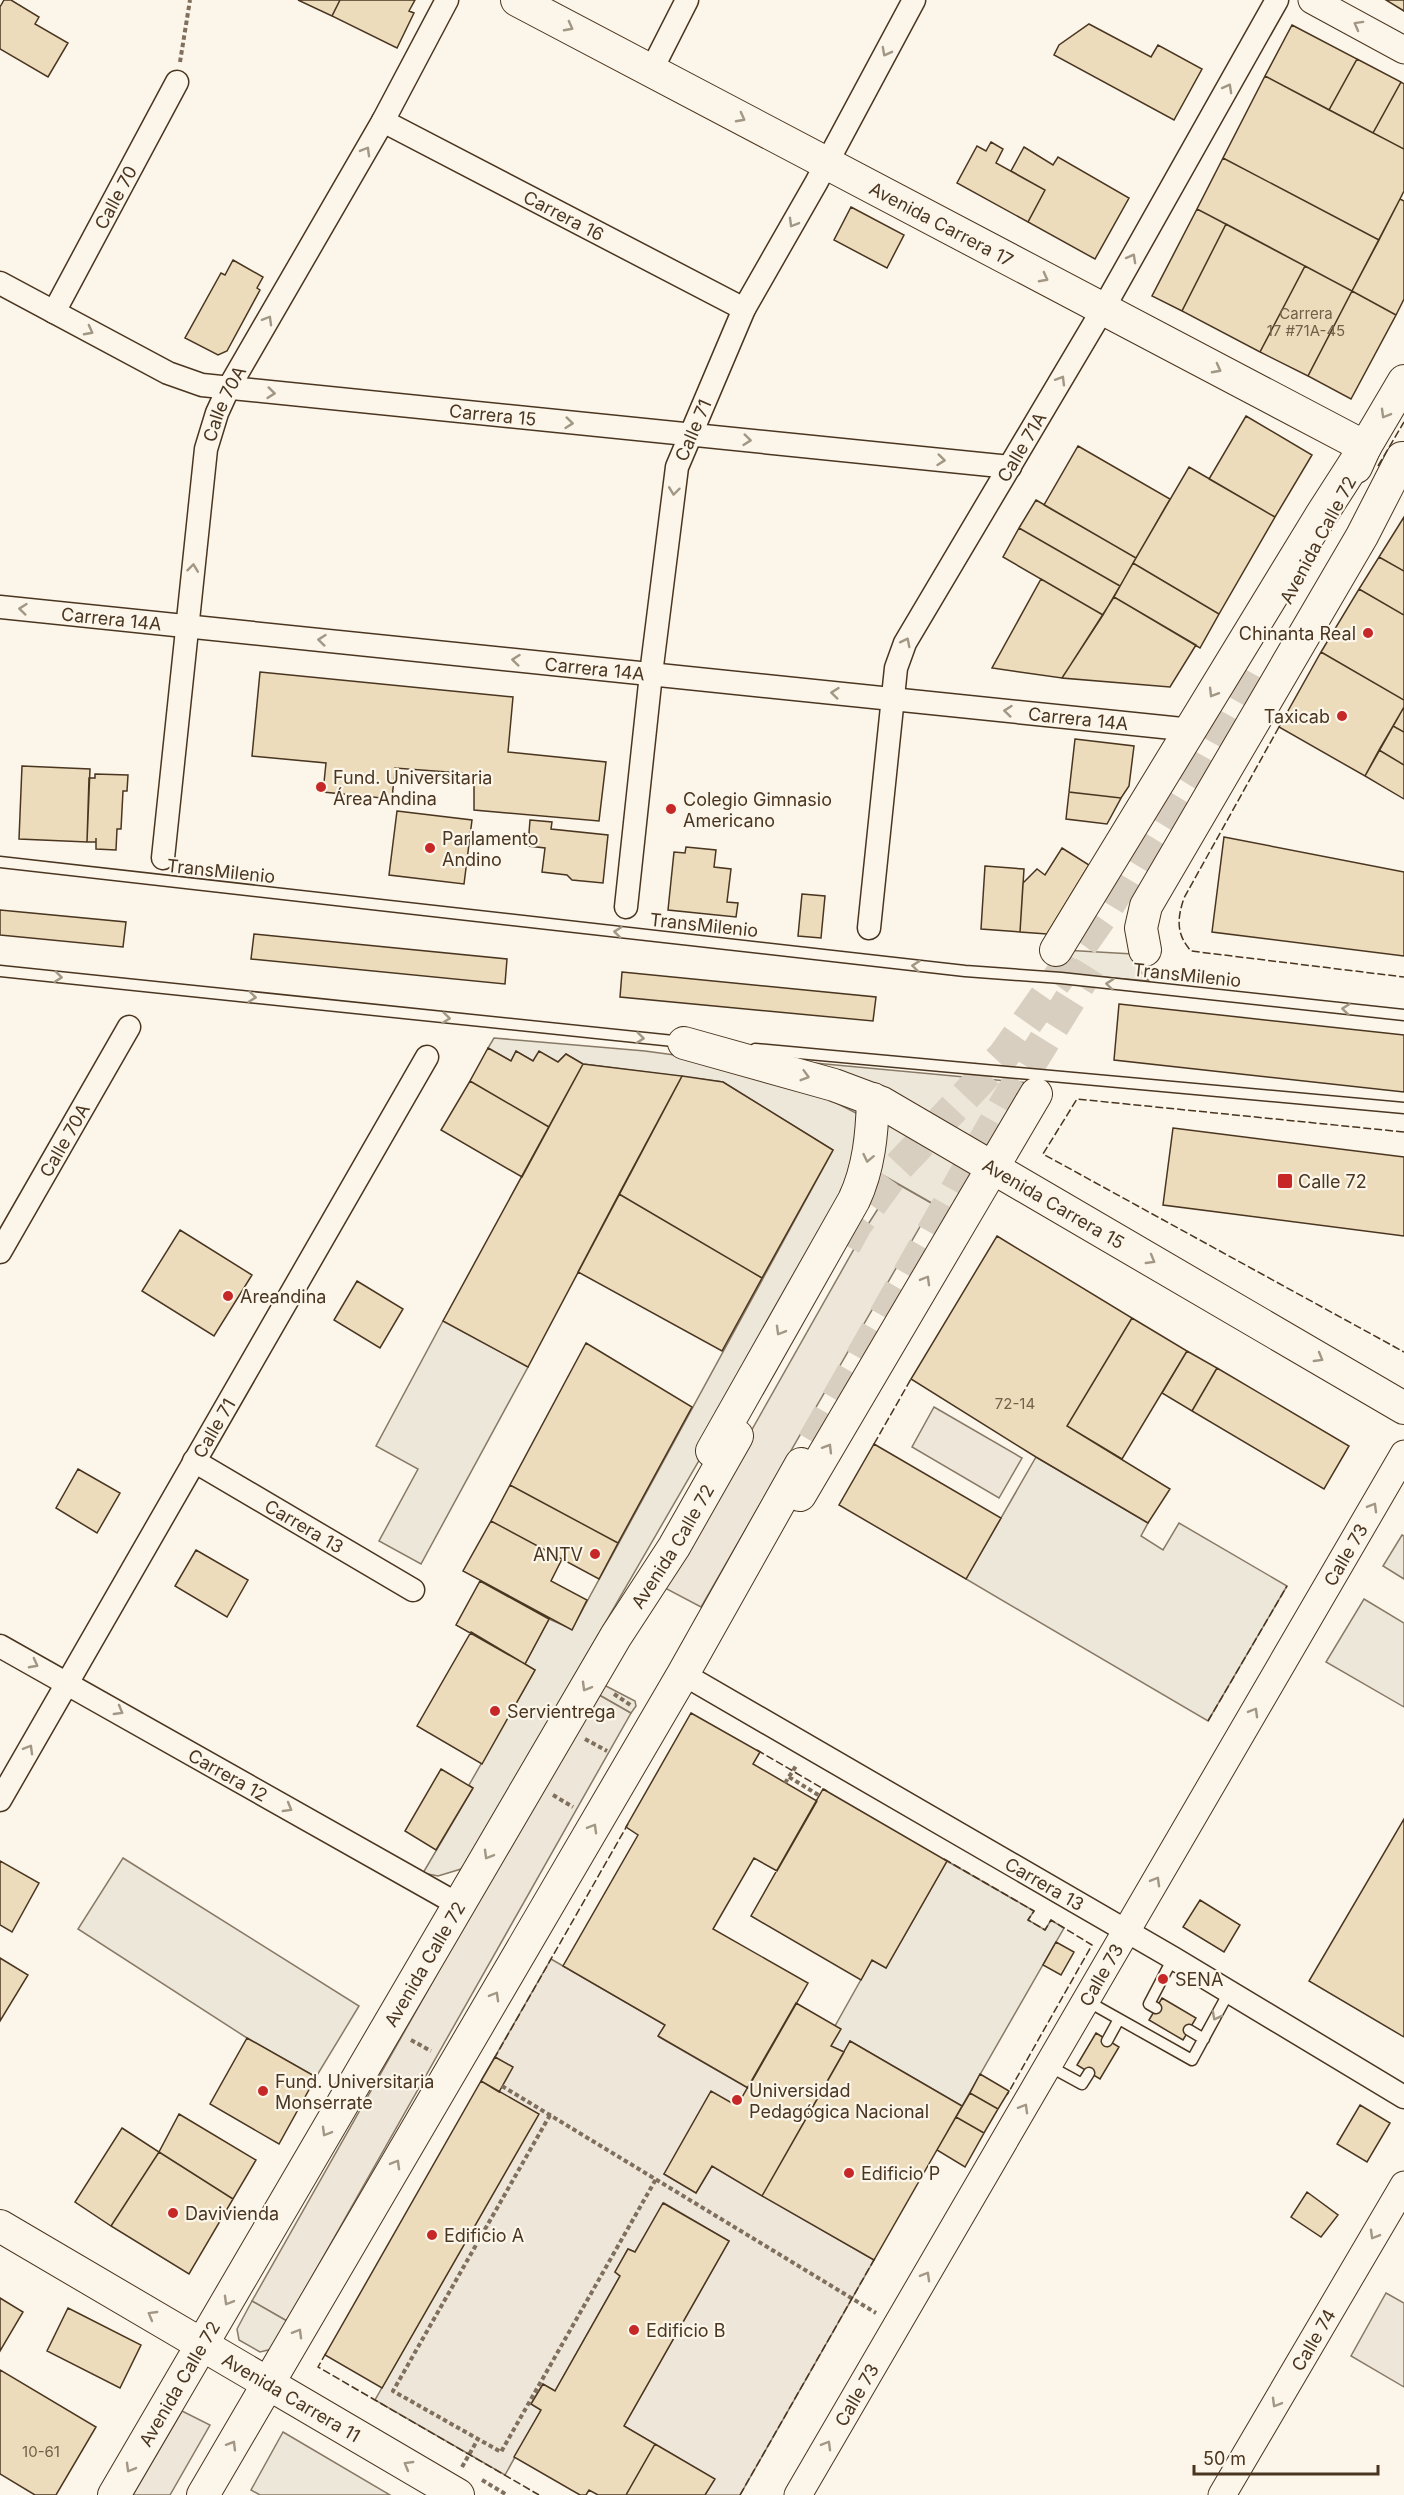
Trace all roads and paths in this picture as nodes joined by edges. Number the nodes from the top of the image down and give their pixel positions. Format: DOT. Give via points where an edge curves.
graph roads {
  1 [pos="190,0"];
  2 [pos="447,0"];
  3 [pos="517,0"];
  4 [pos="687,0"];
  5 [pos="914,0"];
  6 [pos="1277,0"];
  7 [pos="1312,0"];
  8 [pos="1404,50"];
  9 [pos="651,71"];
  10 [pos="177,82"];
  11 [pos="383,121"];
  12 [pos="827,163"];
  13 [pos="0,283"];
  14 [pos="744,309"];
  15 [pos="1103,309"];
  16 [pos="54,312"];
  17 [pos="1404,381"];
  18 [pos="228,389"];
  19 [pos="689,434"];
  20 [pos="1365,447"];
  21 [pos="1403,457"];
  22 [pos="1010,467"];
  23 [pos="0,607"];
  24 [pos="186,626"];
  25 [pos="651,674"];
  26 [pos="893,699"];
  27 [pos="1192,730"];
  28 [pos="163,858"];
  29 [pos="0,862"];
  30 [pos="626,907"];
  31 [pos="869,928"];
  32 [pos="1056,950"];
  33 [pos="1145,950"];
  34 [pos="0,971"];
  35 [pos="1404,1015"];
  36 [pos="129,1027"];
  37 [pos="684,1043"];
  38 [pos="427,1057"];
  39 [pos="1036,1094"];
  40 [pos="873,1100"];
  41 [pos="1404,1108"];
  42 [pos="992,1166"];
  43 [pos="0,1252"];
  44 [pos="1404,1408"];
  45 [pos="737,1436"];
  46 [pos="1404,1454"];
  47 [pos="194,1461"];
  48 [pos="801,1464"];
  49 [pos="413,1590"];
  50 [pos="616,1636"];
  51 [pos="0,1646"];
  52 [pos="683,1674"];
  53 [pos="68,1683"];
  54 [pos="613,1694"];
  55 [pos="633,1704"];
  56 [pos="577,1734"];
  57 [pos="607,1750"];
  58 [pos="797,1764"];
  59 [pos="789,1777"];
  60 [pos="785,1783"];
  61 [pos="545,1790"];
  62 [pos="820,1796"];
  63 [pos="0,1800"];
  64 [pos="574,1808"];
  65 [pos="459,1905"];
  66 [pos="1126,1931"];
  67 [pos="1173,1958"];
  68 [pos="1229,1992"];
  69 [pos="1086,2001"];
  70 [pos="1152,2006"];
  71 [pos="1119,2019"];
  72 [pos="1189,2030"];
  73 [pos="405,2037"];
  74 [pos="1204,2039"];
  75 [pos="1107,2041"];
  76 [pos="435,2054"];
  77 [pos="1049,2066"];
  78 [pos="1089,2073"];
  79 [pos="502,2086"];
  80 [pos="1404,2097"];
  81 [pos="550,2115"];
  82 [pos="656,2179"];
  83 [pos="1404,2185"];
  84 [pos="0,2226"];
  85 [pos="882,2317"];
  86 [pos="202,2344"];
  87 [pos="268,2383"];
  88 [pos="114,2495"];
  89 [pos="203,2495"];
  90 [pos="458,2495"];
  91 [pos="798,2495"];
  92 [pos="1222,2495"];
  1 -- 10 [label="path"];
  2 -- 11 [label="street, Calle 70A"];
  3 -- 9 [label="main road, Avenida Carrera 17, one-way"];
  4 -- 9 [label="street"];
  5 -- 12 [label="street, Calle 71, one-way"];
  15 -- 6 [label="street, Calle 71A, one-way"];
  8 -- 7 [label="street, one-way"];
  9 -- 12 [label="main road, Avenida Carrera 17, one-way"];
  10 -- 16 [label="street, Calle 70"];
  11 -- 14 [label="street, Carrera 16"];
  18 -- 11 [label="street, Calle 70A, one-way"];
  12 -- 14 [label="street, Calle 71, one-way"];
  12 -- 15 [label="main road, Avenida Carrera 17, one-way"];
  13 -- 16 [label="street, Carrera 15"];
  14 -- 19 [label="street, Calle 71"];
  15 -- 20 [label="main road, Avenida Carrera 17, one-way"];
  22 -- 15 [label="street, Calle 71A, one-way"];
  16 -- 18 [label="street, Carrera 15, one-way" via="168,373"];
  17 -- 20 [label="main road, Avenida Calle 72, one-way"];
  18 -- 19 [label="street, Carrera 15, one-way"];
  24 -- 18 [label="street, Calle 70A, one-way" via="206,449"];
  19 -- 22 [label="street, Carrera 15, one-way"];
  19 -- 25 [label="street, Calle 71, one-way" via="677,467"];
  20 -- 21 [label="main road, Avenida Calle 72" via="1256,674"];
  20 -- 27 [label="main road, one-way"];
  21 -- 33 [label="main road" via="1362,536 1146,906 1142,928"];
  26 -- 22 [label="street, Calle 71A, one-way" via="896,668 905,643"];
  24 -- 23 [label="street, Carrera 14A, one-way"];
  25 -- 24 [label="street, Carrera 14A, one-way"];
  24 -- 28 [label="street, Calle 70A"];
  26 -- 25 [label="street, Carrera 14A, one-way"];
  25 -- 30 [label="street, Calle 71"];
  27 -- 26 [label="street, Carrera 14A, one-way"];
  26 -- 31 [label="street, Calle 71A"];
  27 -- 32 [label="main road"];
  35 -- 29 [label="lane, TransMilenio, one-way" via="953,970"];
  34 -- 37 [label="lane, one-way"];
  36 -- 43 [label="street, Calle 70A"];
  37 -- 40 [label="main road, Avenida Carrera 15, one-way" via="834,1084"];
  37 -- 41 [label="lane"];
  38 -- 47 [label="street, Calle 71"];
  39 -- 42 [label="main road"];
  40 -- 42 [label="main road, Avenida Carrera 15"];
  40 -- 50 [label="main road, one-way" via="869,1150 855,1200 657,1547"];
  42 -- 44 [label="main road, Avenida Carrera 15, one-way"];
  52 -- 42 [label="main road, one-way" via="745,1589"];
  45 -- 50 [label="main road, Avenida Calle 72" via="674,1547"];
  66 -- 46 [label="street, Calle 73, one-way"];
  47 -- 49 [label="street, Carrera 13"];
  47 -- 53 [label="street, Calle 71"];
  48 -- 52 [label="main road"];
  50 -- 65 [label="main road, Avenida Calle 72, one-way"];
  51 -- 53 [label="street, Carrera 12, one-way"];
  52 -- 66 [label="street, Carrera 13"];
  87 -- 52 [label="main road, one-way"];
  63 -- 53 [label="street, Calle 71, one-way"];
  53 -- 65 [label="street, Carrera 12, one-way"];
  54 -- 55 [label="path"];
  56 -- 57 [label="path"];
  58 -- 59 [label="path"];
  59 -- 60 [label="path"];
  59 -- 62 [label="path"];
  61 -- 64 [label="path"];
  65 -- 86 [label="main road, Avenida Calle 72, one-way"];
  66 -- 67 [label="street, Carrera 13"];
  66 -- 69 [label="street, Calle 73"];
  67 -- 68 [label="street, Carrera 13"];
  67 -- 70 [label="lane"];
  68 -- 74 [label="lane, one-way"];
  68 -- 80 [label="street, Carrera 13"];
  69 -- 71 [label="lane"];
  69 -- 77 [label="street, Calle 73"];
  71 -- 74 [label="lane" via="1192,2060"];
  71 -- 75 [label="lane"];
  72 -- 74 [label="lane"];
  73 -- 76 [label="path"];
  77 -- 78 [label="lane" via="1082,2085"];
  91 -- 77 [label="street, Calle 73, one-way"];
  79 -- 81 [label="path"];
  81 -- 82 [label="path"];
  81 -- 82 [label="path" via="393,2391 501,2452"];
  82 -- 85 [label="path"];
  83 -- 92 [label="street, Calle 74, one-way"];
  86 -- 84 [label="main road, Avenida Carrera 11, one-way"];
  86 -- 87 [label="main road, Avenida Carrera 11"];
  86 -- 88 [label="main road, Avenida Calle 72, one-way"];
  89 -- 87 [label="main road, one-way"];
  90 -- 87 [label="main road, Avenida Carrera 11, one-way"];
}
